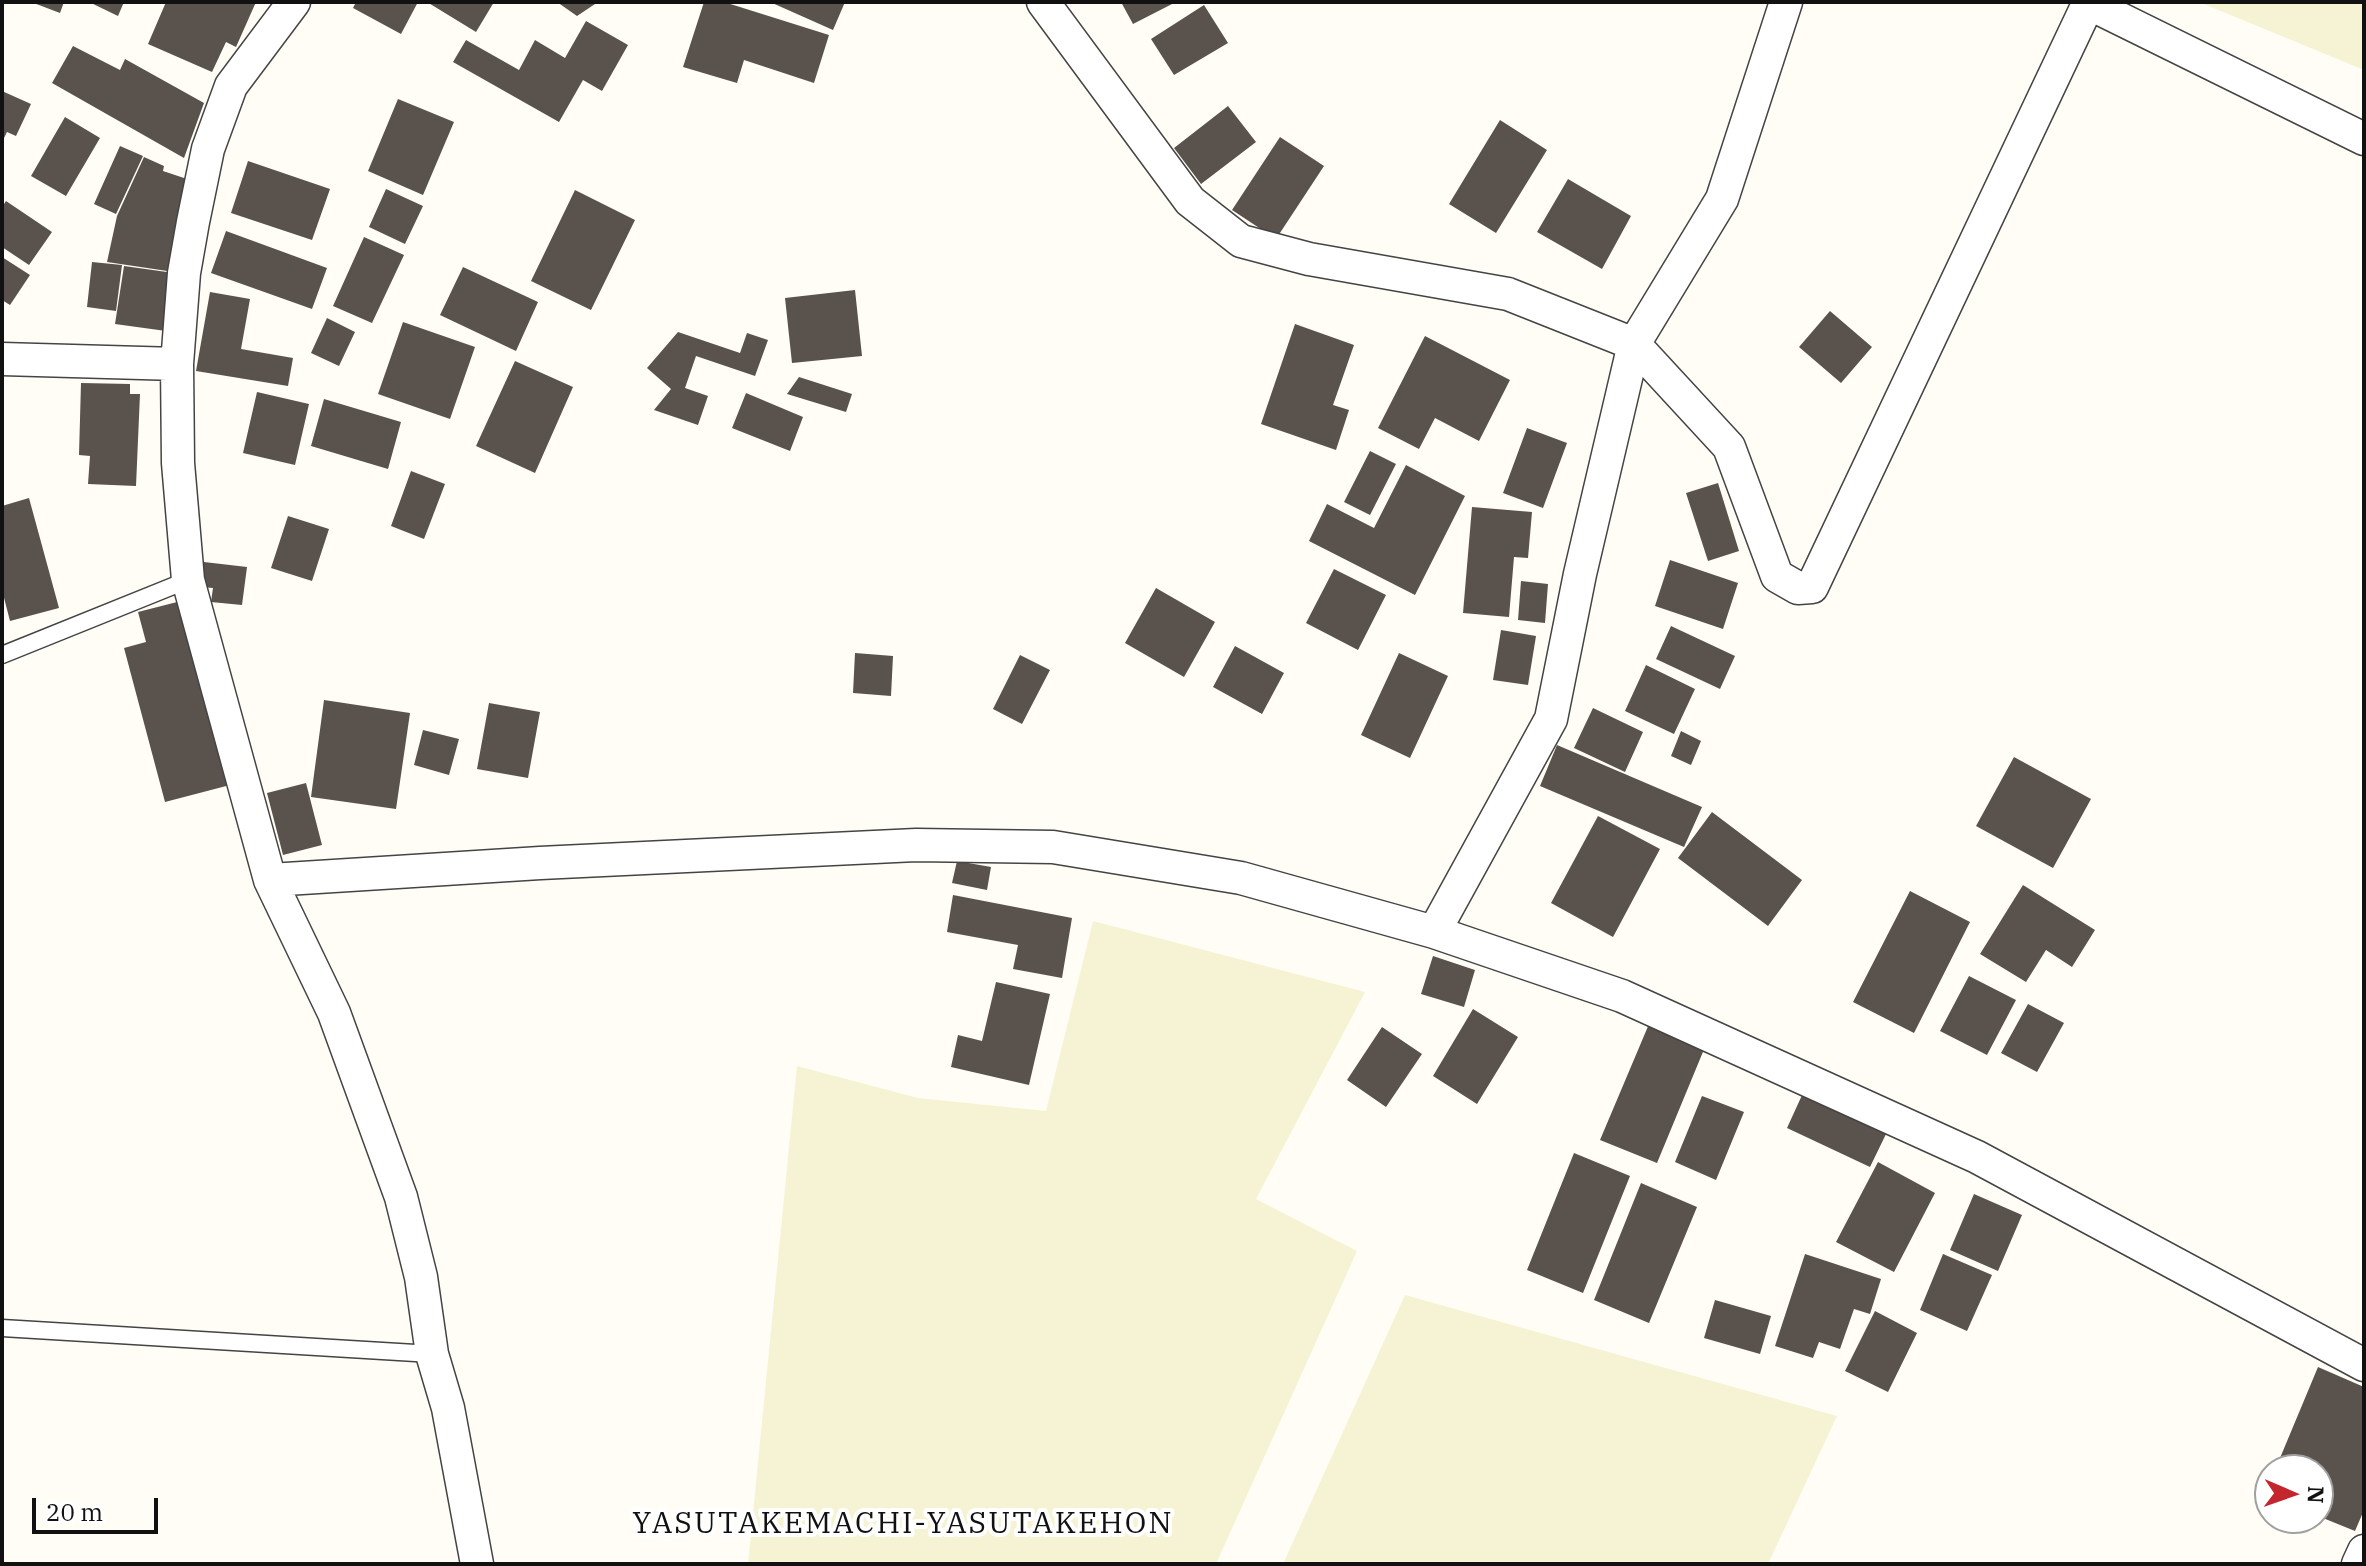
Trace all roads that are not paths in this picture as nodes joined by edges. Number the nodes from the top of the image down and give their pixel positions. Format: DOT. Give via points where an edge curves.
graph roads {
  1 [pos="294,2"];
  2 [pos="1043,2"];
  3 [pos="1786,2"];
  4 [pos="2088,2"];
  5 [pos="2364,139"];
  6 [pos="1634,344"];
  7 [pos="2,359"];
  8 [pos="177,364"];
  9 [pos="188,580"];
  10 [pos="2,655"];
  11 [pos="270,880"];
  12 [pos="1434,932"];
  13 [pos="2,1328"];
  14 [pos="432,1354"];
  15 [pos="2364,1365"];
  16 [pos="2364,1551"];
  17 [pos="477,1564"];
  18 [pos="2358,1564"];
  1 -- 8 [label="street" via="231,86 208,149 184,273"];
  2 -- 6 [label="street" via="1190,201 1241,241 1309,259 1508,294"];
  3 -- 6 [label="street" via="1722,199"];
  4 -- 5 [label="street"];
  4 -- 6 [label="street" via="1812,587 1798,588 1777,576 1729,447"];
  6 -- 12 [label="street" via="1551,719"];
  7 -- 8 [label="street"];
  8 -- 9 [label="street" via="178,463"];
  9 -- 10 [label="lane"];
  9 -- 11 [label="street"];
  11 -- 12 [label="street" via="916,845 1053,847 1241,878"];
  11 -- 14 [label="street" via="334,1013 401,1197 421,1277"];
  12 -- 15 [label="street" via="1622,996 1977,1157"];
  13 -- 14 [label="lane"];
  14 -- 17 [label="street" via="448,1408"];
  16 -- 18 [label="street"];
}
